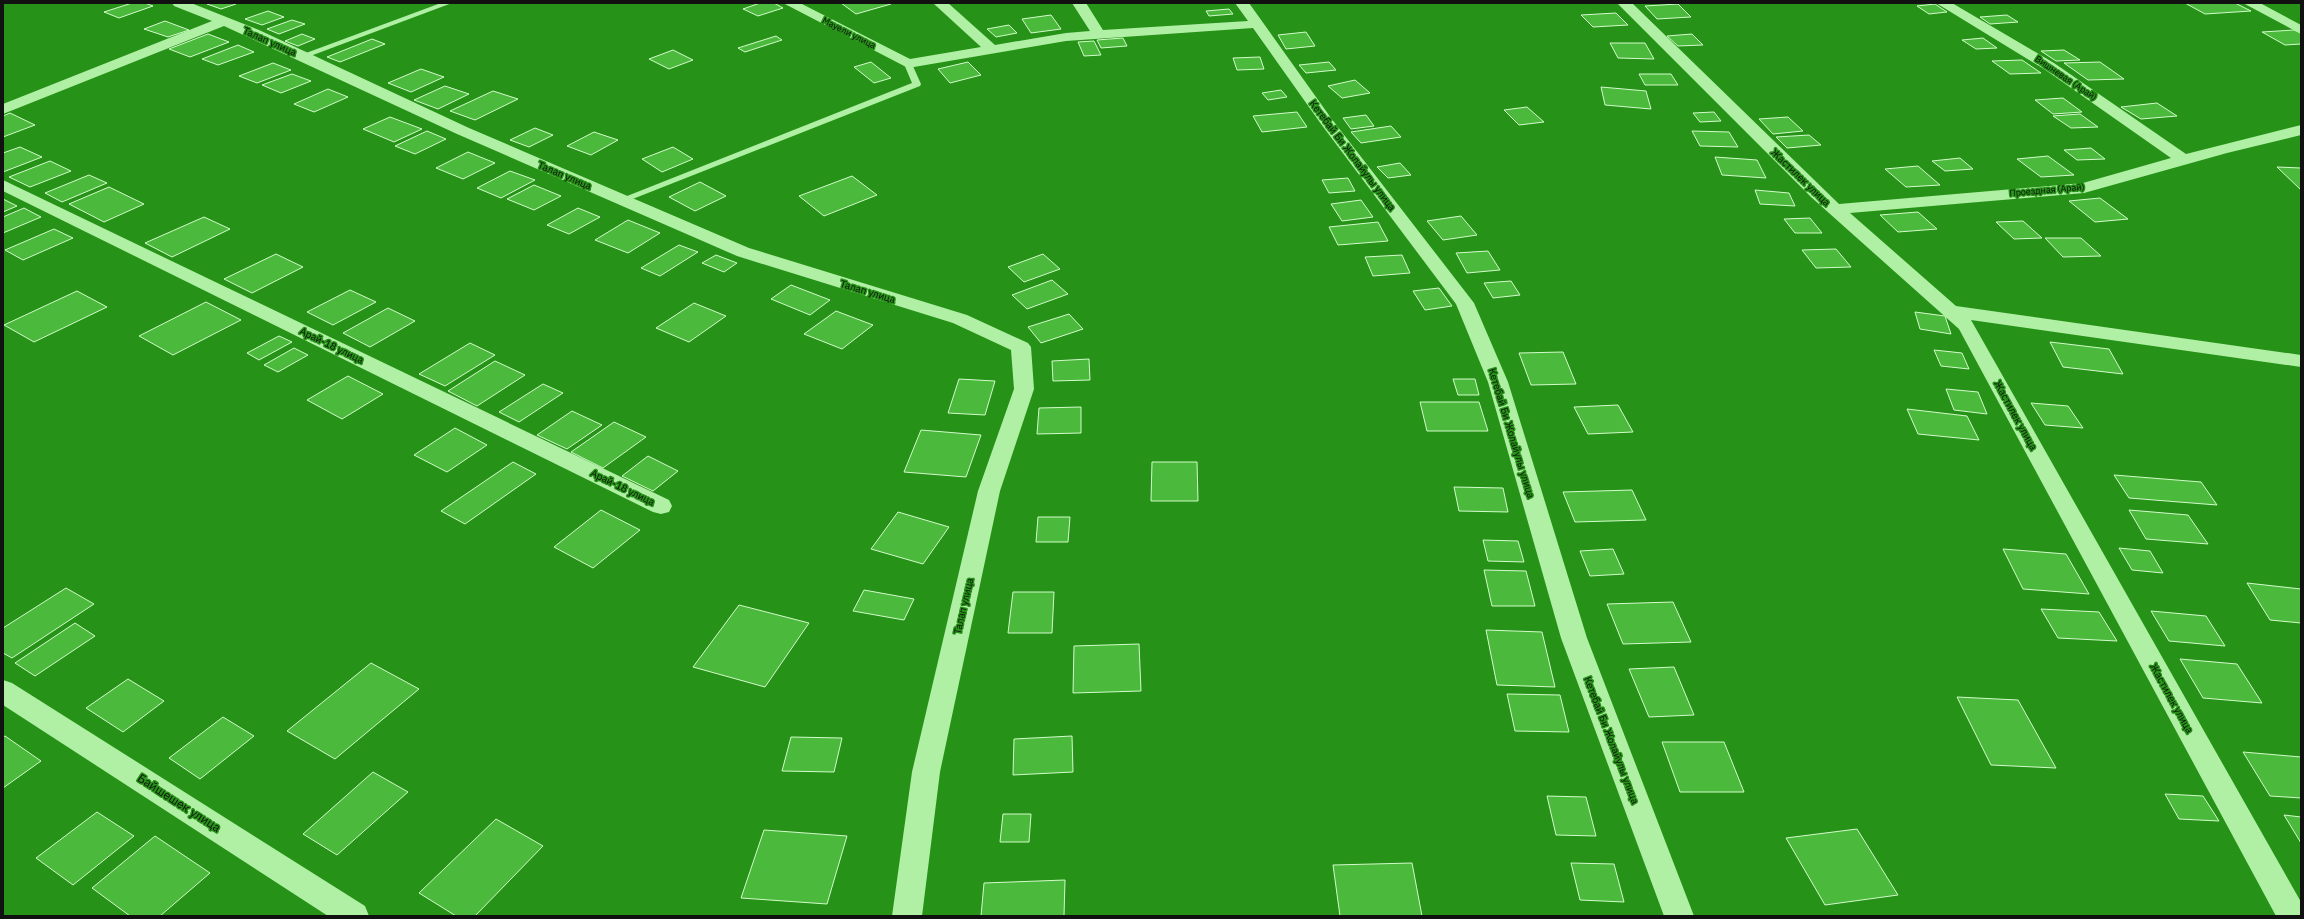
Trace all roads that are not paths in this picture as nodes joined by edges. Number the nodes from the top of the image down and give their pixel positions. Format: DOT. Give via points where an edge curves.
graph roads {
  1 [pos="179,3"];
  2 [pos="448,3"];
  3 [pos="940,3"];
  4 [pos="1079,3"];
  5 [pos="1242,3"];
  6 [pos="1624,3"];
  7 [pos="1943,3"];
  8 [pos="2250,3"];
  9 [pos="795,4"];
  10 [pos="224,21"];
  11 [pos="1257,24"];
  12 [pos="2301,30"];
  13 [pos="1099,35"];
  14 [pos="993,51"];
  15 [pos="302,56"];
  16 [pos="908,64"];
  17 [pos="3,109"];
  18 [pos="2298,134"];
  19 [pos="2184,160"];
  20 [pos="3,185"];
  21 [pos="622,200"];
  22 [pos="1835,209"];
  23 [pos="1950,311"];
  24 [pos="2301,361"];
  25 [pos="661,506"];
  26 [pos="3,691"];
  27 [pos="354,916"];
  28 [pos="907,916"];
  29 [pos="1679,916"];
  30 [pos="2292,916"];
  1 -- 10 [label="street, Талап улица"];
  2 -- 15 [label="lane"];
  3 -- 14 [label="street"];
  4 -- 13 [label="street"];
  5 -- 11 [label="street, Кетебай Би Жолайулы улица"];
  6 -- 22 [label="street, Жастилек улица"];
  7 -- 19 [label="street, Вишневая (Арай)" via="2049,66"];
  8 -- 12 [label="street"];
  9 -- 16 [label="street, Мауели улица"];
  10 -- 15 [label="street, Талап улица"];
  10 -- 17 [label="street"];
  11 -- 13 [label="street"];
  11 -- 29 [label="street, Кетебай Би Жолайулы улица" via="1326,121 1465,303 1498,382 1574,638"];
  13 -- 14 [label="street" via="1066,37"];
  14 -- 16 [label="street"];
  15 -- 21 [label="street, Талап улица" via="463,131"];
  16 -- 21 [label="lane" via="917,84"];
  18 -- 19 [label="street, Проездная (Арай)"];
  19 -- 22 [label="street, Проездная (Арай)" via="2084,188"];
  20 -- 25 [label="street, Арай-18 улица"];
  21 -- 28 [label="street, Талап улица" via="743,252 960,319 1021,347 1024,389 989,490 927,764"];
  22 -- 23 [label="street, Жастилек улица"];
  23 -- 24 [label="street"];
  23 -- 30 [label="street, Жастилек улица" via="1967,326"];
  26 -- 27 [label="street, Байшешек улица"];
}
